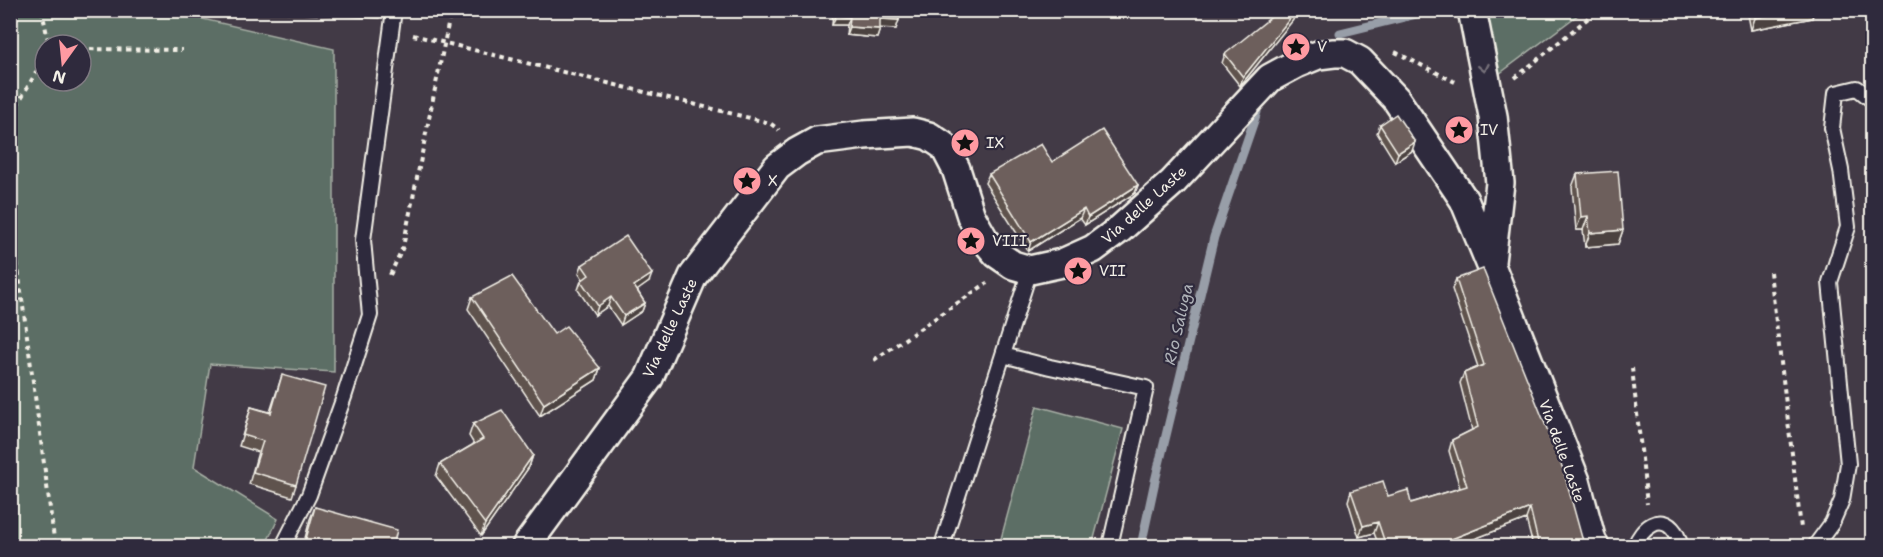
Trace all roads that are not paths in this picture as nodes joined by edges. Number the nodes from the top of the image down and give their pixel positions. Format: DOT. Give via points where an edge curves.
graph roads {
  1 [pos="394,10"];
  2 [pos="1472,10"];
  3 [pos="1872,100"];
  4 [pos="1490,263"];
  5 [pos="1030,270"];
  6 [pos="1004,349"];
  7 [pos="283,546"];
  8 [pos="526,546"];
  9 [pos="942,546"];
  10 [pos="1110,546"];
  11 [pos="1595,546"];
  12 [pos="1635,546"];
  13 [pos="1681,546"];
  14 [pos="1815,546"];
  1 -- 7 [label="lane" via="363,240 370,315 309,495"];
  2 -- 4 [label="street, one-way" via="1490,99 1500,183"];
  3 -- 14 [label="lane" via="1857,88 1836,93 1832,128 1848,227 1830,282 1848,464 1842,500 1832,524"];
  4 -- 5 [label="street, Via delle Laste" via="1464,200 1396,99 1360,61 1345,53 1334,53 1318,55 1270,78 1173,182 1093,249"];
  4 -- 11 [label="street, Via delle Laste" via="1576,481"];
  5 -- 6 [label="lane"];
  5 -- 8 [label="street, Via delle Laste" via="1013,265 984,240 944,146 929,135 913,132 817,141 777,167 693,276 649,378"];
  6 -- 9 [label="lane"];
  6 -- 10 [label="lane" via="1039,365 1146,388"];
  12 -- 13 [label="lane" via="1642,533 1658,523 1675,531"];
}
